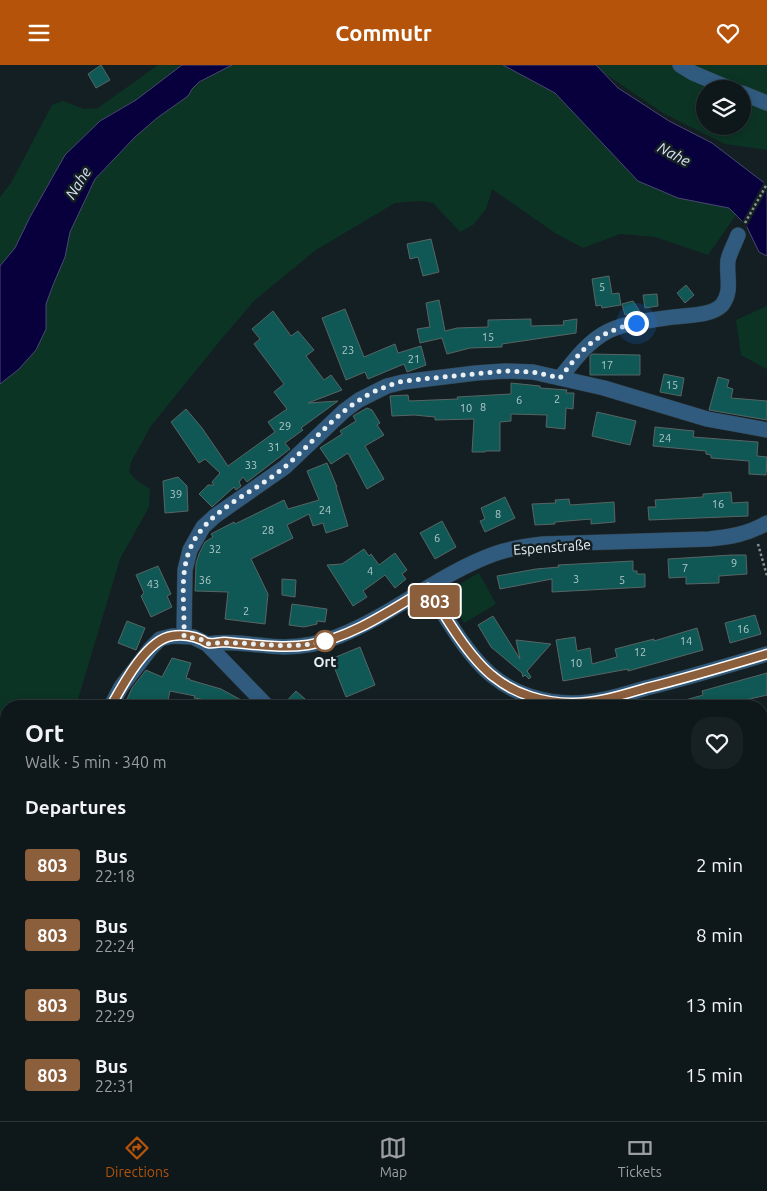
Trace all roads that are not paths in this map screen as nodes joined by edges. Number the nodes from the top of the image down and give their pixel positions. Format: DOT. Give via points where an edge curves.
graph roads {
  1 [pos="680,65"];
  2 [pos="710,80"];
  3 [pos="751,97"];
  4 [pos="767,103"];
  5 [pos="738,235"];
  6 [pos="560,378"];
  7 [pos="767,430"];
  8 [pos="767,523"];
  9 [pos="428,588"];
  10 [pos="184,636"];
  11 [pos="207,644"];
  12 [pos="767,654"];
  13 [pos="114,700"];
  14 [pos="261,700"];
  15 [pos="547,700"];
  16 [pos="600,700"];
  1 -- 2 [label="street"];
  3 -- 4 [label="street"];
  5 -- 6 [label="street" via="728,259 728,294 720,307 713,311 636,323 603,334 579,354"];
  6 -- 7 [label="street" via="613,390 708,419"];
  6 -- 10 [label="street" via="533,372 476,373 403,381 359,400 331,422 286,467 203,527 190,549 185,570"];
  8 -- 9 [label="street, Espenstraße" via="736,536 709,539 519,547 472,563"];
  9 -- 11 [label="street, Espenstraße" via="372,621 323,642 284,647 220,642"];
  9 -- 15 [label="street" via="448,621 492,675 509,687"];
  10 -- 11 [label="street"];
  10 -- 13 [label="street" via="160,639"];
  11 -- 14 [label="street"];
  12 -- 16 [label="street"];
}
